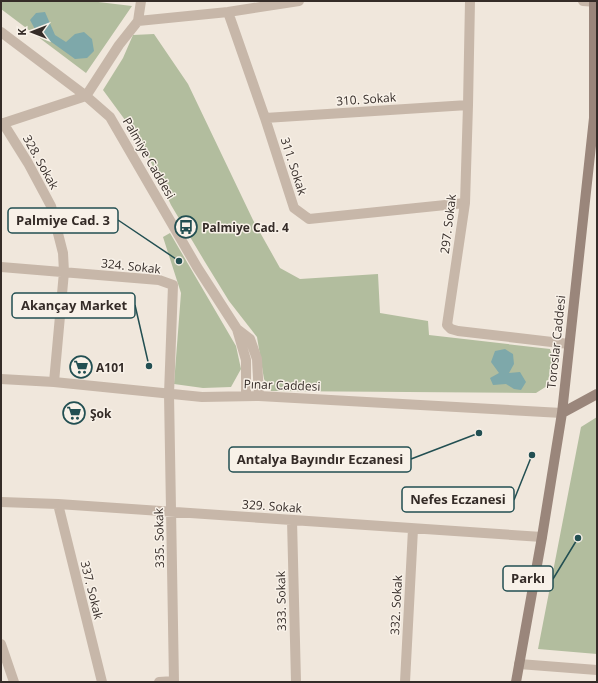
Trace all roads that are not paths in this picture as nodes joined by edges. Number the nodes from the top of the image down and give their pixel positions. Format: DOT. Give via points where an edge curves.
graph roads {
  1 [pos="141,1"];
  2 [pos="299,1"];
  3 [pos="470,1"];
  4 [pos="583,1"];
  5 [pos="595,1"];
  6 [pos="264,4"];
  7 [pos="228,12"];
  8 [pos="138,21"];
  9 [pos="1,32"];
  10 [pos="86,96"];
  11 [pos="468,105"];
  12 [pos="264,118"];
  13 [pos="2,123"];
  14 [pos="464,203"];
  15 [pos="1,268"];
  16 [pos="64,272"];
  17 [pos="237,330"];
  18 [pos="569,344"];
  19 [pos="1,379"];
  20 [pos="54,382"];
  21 [pos="169,394"];
  22 [pos="597,394"];
  23 [pos="246,396"];
  24 [pos="259,396"];
  25 [pos="562,413"];
  26 [pos="1,502"];
  27 [pos="58,504"];
  28 [pos="172,512"];
  29 [pos="292,520"];
  30 [pos="413,529"];
  31 [pos="542,537"];
  32 [pos="1,644"];
  33 [pos="519,664"];
  34 [pos="597,670"];
  35 [pos="5,672"];
  36 [pos="174,681"];
  37 [pos="14,682"];
  38 [pos="102,682"];
  39 [pos="159,682"];
  40 [pos="296,682"];
  41 [pos="404,682"];
  42 [pos="516,682"];
  1 -- 8 [label="street"];
  2 -- 6 [label="street"];
  3 -- 11 [label="street, 297. Sokak"];
  4 -- 5 [label="street"];
  5 -- 18 [label="main road, Toroslar Caddesi" via="594,118"];
  6 -- 7 [label="street"];
  7 -- 8 [label="street"];
  7 -- 12 [label="street, 311. Sokak"];
  8 -- 10 [label="street"];
  9 -- 10 [label="street, Palmiye Caddesi"];
  10 -- 13 [label="street"];
  10 -- 17 [label="street, Palmiye Caddesi" via="110,117 197,267"];
  11 -- 12 [label="street, 310. Sokak"];
  11 -- 14 [label="street, 297. Sokak"];
  12 -- 14 [label="street, 311. Sokak" via="294,208 309,220"];
  13 -- 16 [label="street, 328. Sokak" via="28,163 51,206 63,253"];
  14 -- 18 [label="street, 297. Sokak" via="447,325 458,331"];
  15 -- 16 [label="street, 324. Sokak"];
  16 -- 20 [label="street, 328. Sokak"];
  16 -- 21 [label="street, 324. Sokak" via="159,280 173,285"];
  17 -- 23 [label="street, Palmiye Caddesi" via="246,360"];
  17 -- 24 [label="street, Palmiye Caddesi" via="250,339 257,359"];
  18 -- 25 [label="main road, Toroslar Caddesi"];
  19 -- 20 [label="street, Pınar Caddesi"];
  20 -- 21 [label="street, Pınar Caddesi"];
  21 -- 23 [label="street, Pınar Caddesi" via="202,397"];
  21 -- 28 [label="street, 335. Sokak"];
  22 -- 25 [label="main road"];
  23 -- 24 [label="street, Pınar Caddesi"];
  24 -- 25 [label="street, Pınar Caddesi"];
  25 -- 31 [label="main road, Toroslar Caddesi"];
  26 -- 27 [label="street, 329. Sokak"];
  27 -- 28 [label="street, 329. Sokak"];
  27 -- 38 [label="street, 337. Sokak"];
  28 -- 29 [label="street, 329. Sokak"];
  28 -- 36 [label="street, 335. Sokak"];
  29 -- 30 [label="street, 329. Sokak"];
  29 -- 40 [label="street, 333. Sokak"];
  30 -- 31 [label="street, 329. Sokak"];
  30 -- 41 [label="street, 332. Sokak"];
  31 -- 33 [label="main road, Toroslar Caddesi"];
  32 -- 35 [label="street"];
  33 -- 34 [label="street"];
  33 -- 42 [label="main road, Toroslar Caddesi"];
  35 -- 37 [label="street"];
  36 -- 39 [label="street"];
}
